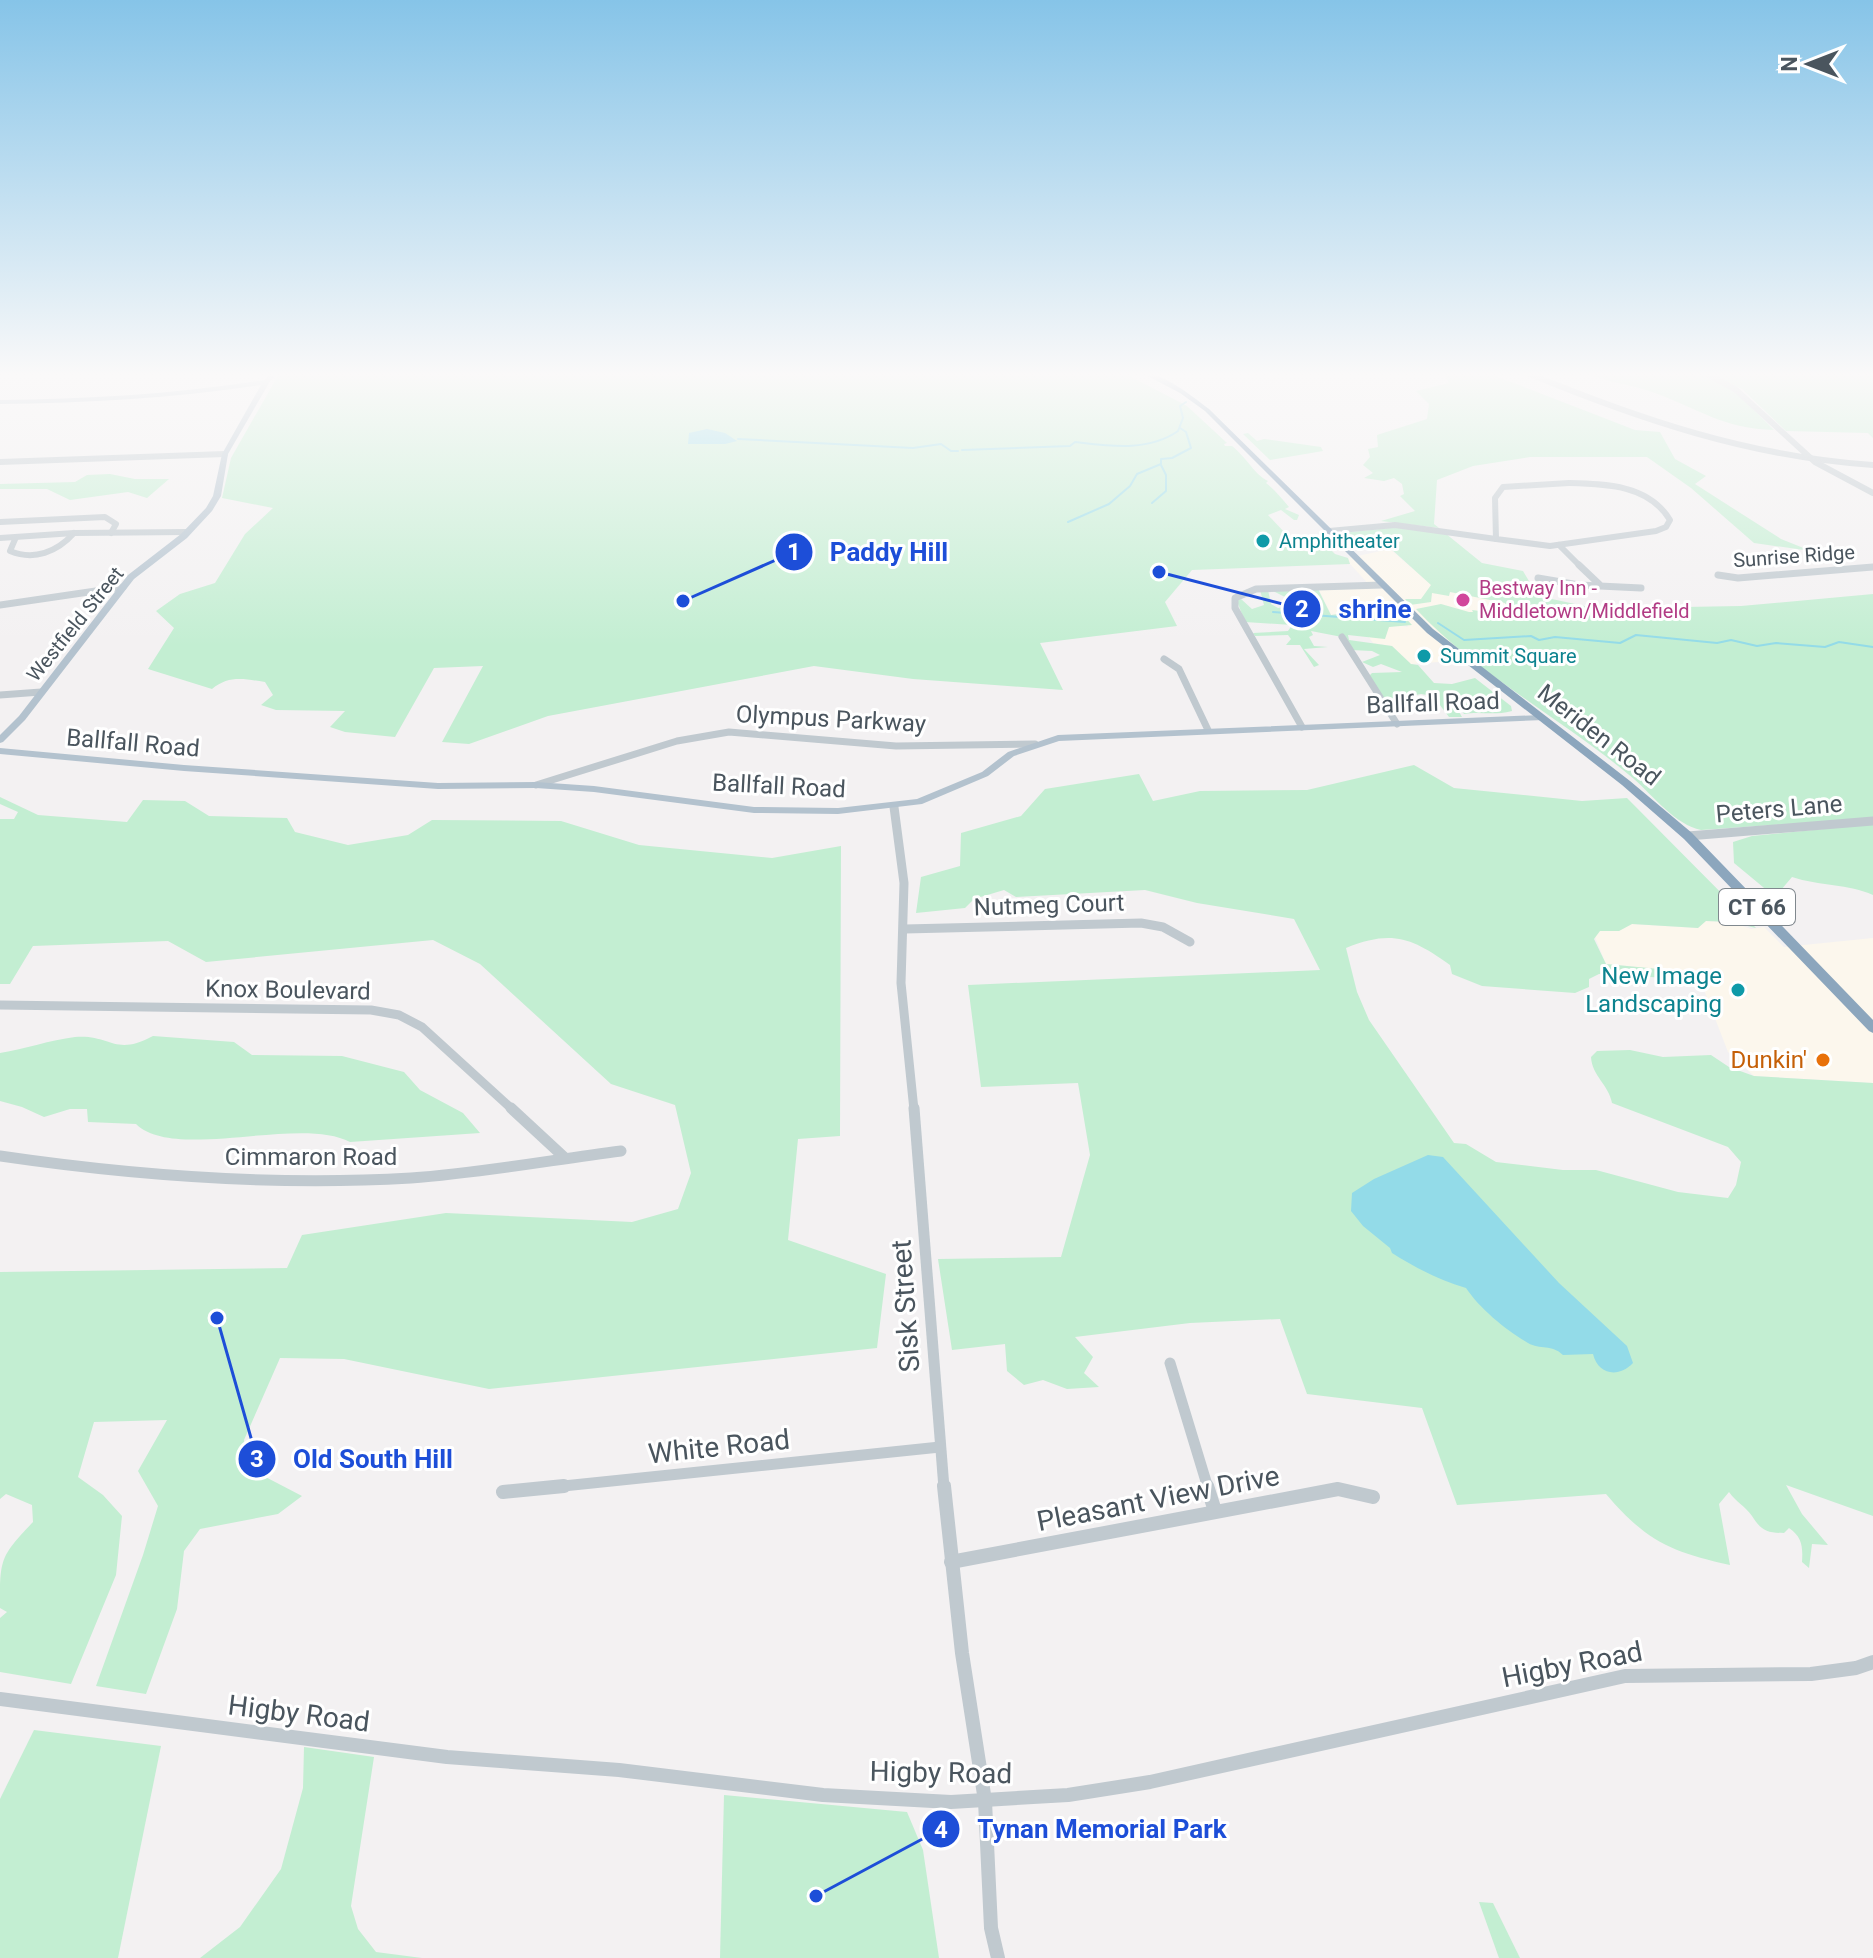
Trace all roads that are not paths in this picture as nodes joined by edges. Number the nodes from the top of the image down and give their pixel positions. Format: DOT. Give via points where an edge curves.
graph roads {
  1 [pos="223,463"];
  2 [pos="1261,463"];
  3 [pos="1818,463"];
  4 [pos="1842,463"];
  5 [pos="1873,465"];
  6 [pos="1873,493"];
  7 [pos="0,522"];
  8 [pos="1329,531"];
  9 [pos="74,533"];
  10 [pos="111,533"];
  11 [pos="185,534"];
  12 [pos="16,537"];
  13 [pos="0,538"];
  14 [pos="1496,539"];
  15 [pos="1559,545"];
  16 [pos="1873,567"];
  17 [pos="1718,575"];
  18 [pos="1538,578"];
  19 [pos="1599,584"];
  20 [pos="1382,585"];
  21 [pos="1641,588"];
  22 [pos="121,589"];
  23 [pos="0,607"];
  24 [pos="1342,637"];
  25 [pos="1164,659"];
  26 [pos="41,692"];
  27 [pos="0,695"];
  28 [pos="1541,718"];
  29 [pos="1397,724"];
  30 [pos="1302,727"];
  31 [pos="1208,730"];
  32 [pos="0,740"];
  33 [pos="1035,744"];
  34 [pos="0,751"];
  35 [pos="536,785"];
  36 [pos="894,807"];
  37 [pos="1873,821"];
  38 [pos="1688,836"];
  39 [pos="905,929"];
  40 [pos="1190,942"];
  41 [pos="1,1005"];
  42 [pos="1873,1028"];
  43 [pos="621,1151"];
  44 [pos="0,1156"];
  45 [pos="565,1158"];
  46 [pos="1170,1363"];
  47 [pos="940,1447"];
  48 [pos="503,1492"];
  49 [pos="1373,1497"];
  50 [pos="1215,1511"];
  51 [pos="951,1562"];
  52 [pos="1873,1662"];
  53 [pos="0,1699"];
  54 [pos="985,1801"];
  55 [pos="998,1958"];
  1 -- 11 [label="main road, Westfield Street" via="217,496"];
  2 -- 8 [label="highway, Meriden Road / CT 66"];
  3 -- 6 [label="street"];
  4 -- 5 [label="street"];
  7 -- 10 [label="street" via="105,517 116,524"];
  8 -- 14 [label="street" via="1395,525"];
  8 -- 20 [label="highway, Meriden Road / CT 66"];
  9 -- 10 [label="street"];
  9 -- 12 [label="street"];
  9 -- 12 [label="street" via="59,549 25,554 10,551"];
  10 -- 11 [label="street"];
  11 -- 22 [label="main road, Westfield Street"];
  12 -- 13 [label="street"];
  14 -- 15 [label="street"];
  14 -- 15 [label="street" via="1495,498 1503,487 1612,485 1647,495 1670,520 1656,531"];
  15 -- 19 [label="street"];
  16 -- 17 [label="street, Sunrise Ridge" via="1738,578"];
  18 -- 19 [label="street"];
  19 -- 21 [label="street"];
  20 -- 28 [label="highway, Meriden Road / CT 66"];
  20 -- 30 [label="street" via="1256,589 1235,598 1235,608"];
  22 -- 23 [label="street"];
  22 -- 26 [label="main road, Westfield Street"];
  24 -- 29 [label="street"];
  25 -- 31 [label="street" via="1179,669"];
  26 -- 27 [label="street"];
  26 -- 32 [label="main road, Westfield Street"];
  28 -- 29 [label="main road, Ballfall Road"];
  28 -- 38 [label="highway, Meriden Road / CT 66"];
  29 -- 30 [label="main road, Ballfall Road"];
  30 -- 31 [label="main road, Ballfall Road"];
  31 -- 33 [label="main road, Ballfall Road" via="1058,738"];
  33 -- 35 [label="street, Olympus Parkway" via="896,746 729,732 677,741"];
  33 -- 36 [label="main road, Ballfall Road" via="959,787"];
  34 -- 35 [label="main road, Ballfall Road" via="438,786"];
  35 -- 36 [label="main road, Ballfall Road" via="754,810"];
  36 -- 39 [label="street, Sisk Street"];
  37 -- 38 [label="street, Peters Lane"];
  38 -- 42 [label="highway, Meriden Road / CT 66"];
  39 -- 40 [label="street, Nutmeg Court" via="1141,923 1163,927"];
  39 -- 47 [label="street, Sisk Street" via="901,983"];
  41 -- 45 [label="street, Knox Boulevard" via="371,1010 399,1015 422,1027"];
  43 -- 45 [label="street, Cimmaron Road"];
  44 -- 45 [label="street, Cimmaron Road" via="144,1175 336,1180 411,1177"];
  46 -- 50 [label="street"];
  47 -- 48 [label="street, White Road"];
  47 -- 51 [label="street, Sisk Street"];
  49 -- 50 [label="street, Pleasant View Drive" via="1338,1489"];
  50 -- 51 [label="street, Pleasant View Drive"];
  51 -- 54 [label="street, Sisk Street"];
  52 -- 54 [label="street, Higby Road" via="1817,1673 1666,1673 1605,1679 1150,1782"];
  53 -- 54 [label="street, Higby Road" via="447,1757 863,1798"];
  54 -- 55 [label="street, Sisk Street" via="991,1928"];
}
